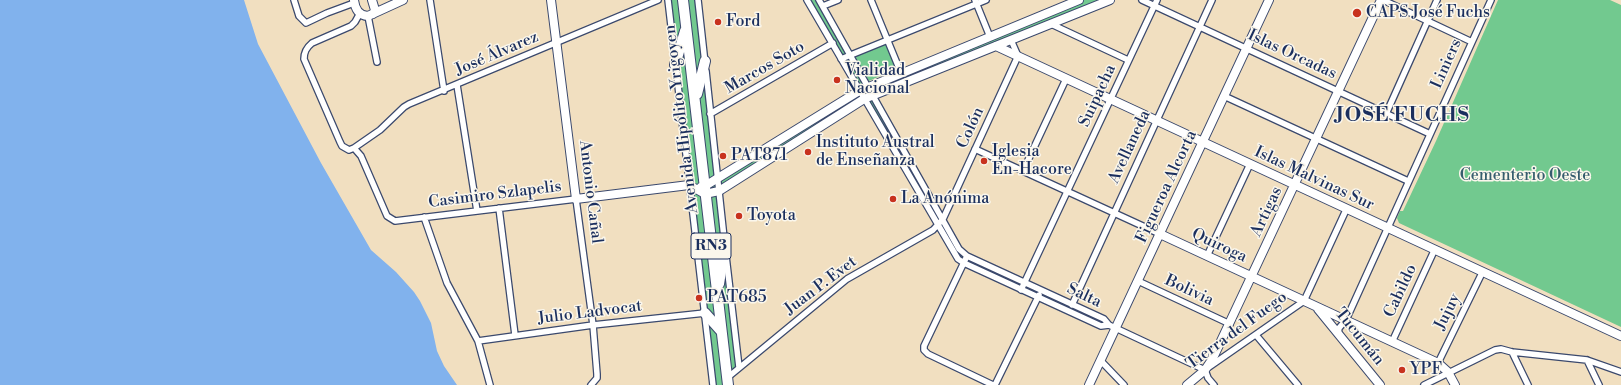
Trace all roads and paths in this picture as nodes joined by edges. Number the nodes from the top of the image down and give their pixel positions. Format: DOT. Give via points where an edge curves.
graph roads {
  1 [pos="294,0"];
  2 [pos="363,0"];
  3 [pos="372,0"];
  4 [pos="403,0"];
  5 [pos="430,0"];
  6 [pos="551,0"];
  7 [pos="658,0"];
  8 [pos="668,0"];
  9 [pos="683,0"];
  10 [pos="698,0"];
  11 [pos="807,0"];
  12 [pos="819,0"];
  13 [pos="838,0"];
  14 [pos="871,0"];
  15 [pos="986,0"];
  16 [pos="1078,0"];
  17 [pos="1110,0"];
  18 [pos="1142,0"];
  19 [pos="1212,0"];
  20 [pos="1269,0"];
  21 [pos="1382,0"];
  22 [pos="1437,0"];
  23 [pos="1491,0"];
  24 [pos="354,2"];
  25 [pos="976,2"];
  26 [pos="1155,3"];
  27 [pos="823,6"];
  28 [pos="360,13"];
  29 [pos="371,15"];
  30 [pos="1428,21"];
  31 [pos="1051,24"];
  32 [pos="686,27"];
  33 [pos="1199,27"];
  34 [pos="990,37"];
  35 [pos="1011,40"];
  36 [pos="887,41"];
  37 [pos="1472,42"];
  38 [pos="832,43"];
  39 [pos="556,44"];
  40 [pos="996,46"];
  41 [pos="1247,49"];
  42 [pos="851,55"];
  43 [pos="1018,56"];
  44 [pos="841,59"];
  45 [pos="1128,60"];
  46 [pos="705,61"];
  47 [pos="377,62"];
  48 [pos="675,65"];
  49 [pos="901,74"];
  50 [pos="1066,79"];
  51 [pos="457,85"];
  52 [pos="868,87"];
  53 [pos="444,91"];
  54 [pos="859,91"];
  55 [pos="1338,92"];
  56 [pos="874,96"];
  57 [pos="1224,96"];
  58 [pos="1110,99"];
  59 [pos="864,100"];
  60 [pos="695,101"];
  61 [pos="710,114"];
  62 [pos="1386,114"];
  63 [pos="1156,121"];
  64 [pos="1430,134"];
  65 [pos="1317,139"];
  66 [pos="1203,142"];
  67 [pos="354,148"];
  68 [pos="975,149"];
  69 [pos="1250,164"];
  70 [pos="1024,171"];
  71 [pos="718,178"];
  72 [pos="1408,181"];
  73 [pos="1295,186"];
  74 [pos="691,187"];
  75 [pos="705,190"];
  76 [pos="719,191"];
  77 [pos="1067,191"];
  78 [pos="576,199"];
  79 [pos="499,208"];
  80 [pos="1346,210"];
  81 [pos="476,211"];
  82 [pos="1114,213"];
  83 [pos="424,217"];
  84 [pos="943,219"];
  85 [pos="938,225"];
  86 [pos="1387,228"];
  87 [pos="1160,234"];
  88 [pos="725,246"];
  89 [pos="1434,251"];
  90 [pos="1207,256"];
  91 [pos="965,259"];
  92 [pos="1482,273"];
  93 [pos="1252,277"];
  94 [pos="1138,281"];
  95 [pos="1025,282"];
  96 [pos="1021,290"];
  97 [pos="1041,290"];
  98 [pos="1038,297"];
  99 [pos="717,298"];
  100 [pos="1304,301"];
  101 [pos="1072,305"];
  102 [pos="1316,306"];
  103 [pos="705,313"];
  104 [pos="1346,320"];
  105 [pos="1230,324"];
  106 [pos="593,325"];
  107 [pos="1112,327"];
  108 [pos="721,331"];
  109 [pos="1338,334"];
  110 [pos="515,335"];
  111 [pos="1256,335"];
  112 [pos="1621,336"];
  113 [pos="478,341"];
  114 [pos="1392,342"];
  115 [pos="1512,352"];
  116 [pos="1587,360"];
  117 [pos="1101,361"];
  118 [pos="1438,363"];
  119 [pos="739,367"];
  120 [pos="1205,370"];
  121 [pos="1448,372"];
  122 [pos="1621,372"];
  123 [pos="727,383"];
  124 [pos="490,385"];
  125 [pos="591,385"];
  126 [pos="713,385"];
  127 [pos="994,385"];
  128 [pos="1090,385"];
  129 [pos="1124,385"];
  130 [pos="1188,385"];
  131 [pos="1214,385"];
  132 [pos="1298,385"];
  133 [pos="1380,385"];
  134 [pos="1424,385"];
  135 [pos="1455,385"];
  136 [pos="1528,385"];
  137 [pos="1599,385"];
  1 -- 24 [label="street" via="300,16 306,23"];
  2 -- 24 [label="street"];
  3 -- 29 [label="street" via="375,10"];
  4 -- 29 [label="street"];
  5 -- 53 [label="street"];
  6 -- 39 [label="street, Antonio Cañal"];
  7 -- 39 [label="street, José Álvarez"];
  8 -- 48 [label="street"];
  9 -- 32 [label="highway, Avenida Hipólito Yrigoyen / RN3"];
  10 -- 46 [label="street"];
  11 -- 38 [label="street"];
  12 -- 27 [label="street"];
  13 -- 27 [label="street"];
  14 -- 36 [label="street"];
  15 -- 25 [label="street"];
  16 -- 34 [label="street"];
  17 -- 31 [label="street, Casimiro Szlapelis"];
  18 -- 26 [label="street, Islas Orcadas"];
  19 -- 33 [label="street, Avellaneda"];
  20 -- 41 [label="street, Figueroa Alcorta"];
  21 -- 30 [label="street"];
  21 -- 55 [label="street, Artigas"];
  22 -- 30 [label="street"];
  23 -- 37 [label="street, Liniers"];
  24 -- 28 [label="street"];
  25 -- 34 [label="street"];
  25 -- 36 [label="street"];
  26 -- 33 [label="street, Islas Orcadas"];
  26 -- 45 [label="street, Suipacha"];
  27 -- 42 [label="street"];
  28 -- 29 [label="street" via="364,16"];
  28 -- 67 [label="street" via="351,26 312,44 304,53 304,59 340,142 346,149"];
  29 -- 47 [label="street"];
  30 -- 37 [label="street"];
  30 -- 62 [label="street"];
  31 -- 35 [label="street, Casimiro Szlapelis"];
  31 -- 45 [label="street"];
  32 -- 48 [label="highway"];
  32 -- 60 [label="highway, Avenida Hipólito Yrigoyen / RN3"];
  33 -- 41 [label="street, Islas Orcadas"];
  33 -- 63 [label="street, Avellaneda"];
  34 -- 49 [label="street"];
  35 -- 40 [label="street, Casimiro Szlapelis"];
  35 -- 43 [label="street"];
  36 -- 42 [label="street"];
  36 -- 49 [label="street"];
  37 -- 64 [label="street, Liniers"];
  38 -- 44 [label="street"];
  38 -- 61 [label="street, Marcos Soto"];
  39 -- 51 [label="street, José Álvarez"];
  39 -- 78 [label="street, Antonio Cañal"];
  40 -- 43 [label="street, Islas Malvinas Sur"];
  40 -- 56 [label="street, Casimiro Szlapelis"];
  41 -- 55 [label="street, Islas Orcadas"];
  41 -- 57 [label="street, Figueroa Alcorta"];
  42 -- 44 [label="street"];
  42 -- 52 [label="street"];
  43 -- 50 [label="street, Islas Malvinas Sur"];
  43 -- 68 [label="street, Colón"];
  44 -- 54 [label="street"];
  45 -- 58 [label="street, Suipacha"];
  46 -- 60 [label="highway"];
  46 -- 61 [label="street"];
  48 -- 74 [label="street"];
  49 -- 52 [label="street"];
  50 -- 58 [label="street, Islas Malvinas Sur"];
  50 -- 70 [label="street"];
  51 -- 53 [label="street, José Álvarez"];
  51 -- 81 [label="street"];
  52 -- 54 [label="street"];
  52 -- 56 [label="street"];
  53 -- 67 [label="street, José Álvarez" via="404,107 380,130"];
  54 -- 59 [label="street"];
  54 -- 71 [label="street"];
  55 -- 62 [label="street, Islas Orcadas"];
  55 -- 65 [label="street, Artigas"];
  56 -- 59 [label="street, Casimiro Szlapelis"];
  56 -- 84 [label="street"];
  57 -- 65 [label="street"];
  57 -- 66 [label="street, Figueroa Alcorta"];
  58 -- 63 [label="street, Islas Malvinas Sur"];
  58 -- 77 [label="street, Suipacha"];
  59 -- 76 [label="street, Casimiro Szlapelis"];
  59 -- 85 [label="street"];
  60 -- 75 [label="highway, Avenida Hipólito Yrigoyen / RN3"];
  61 -- 71 [label="street"];
  62 -- 64 [label="street, Islas Orcadas"];
  63 -- 66 [label="street, Islas Malvinas Sur"];
  63 -- 82 [label="street, Avellaneda"];
  64 -- 72 [label="street, Liniers"];
  65 -- 72 [label="street"];
  65 -- 73 [label="street, Artigas"];
  66 -- 69 [label="street, Islas Malvinas Sur"];
  66 -- 87 [label="street, Figueroa Alcorta"];
  67 -- 83 [label="street, Casimiro Szlapelis" via="361,156 387,216 395,221"];
  68 -- 70 [label="street, Quiroga"];
  68 -- 84 [label="street, Colón"];
  69 -- 73 [label="street, Islas Malvinas Sur"];
  69 -- 90 [label="street"];
  70 -- 77 [label="street, Quiroga"];
  71 -- 75 [label="street"];
  71 -- 76 [label="street"];
  72 -- 86 [label="street, Liniers"];
  73 -- 80 [label="street, Islas Malvinas Sur"];
  73 -- 93 [label="street, Artigas"];
  74 -- 75 [label="street, Casimiro Szlapelis"];
  74 -- 78 [label="street, Casimiro Szlapelis"];
  74 -- 103 [label="street"];
  75 -- 76 [label="street, Casimiro Szlapelis"];
  75 -- 99 [label="highway, Avenida Hipólito Yrigoyen / RN3"];
  76 -- 88 [label="street"];
  77 -- 82 [label="street, Quiroga"];
  77 -- 95 [label="street, Suipacha"];
  78 -- 79 [label="street, Casimiro Szlapelis"];
  78 -- 106 [label="street, Antonio Cañal"];
  79 -- 81 [label="street, Casimiro Szlapelis"];
  79 -- 110 [label="street"];
  80 -- 86 [label="street, Islas Malvinas Sur"];
  80 -- 100 [label="street"];
  81 -- 83 [label="street, Casimiro Szlapelis"];
  82 -- 87 [label="street, Quiroga"];
  82 -- 101 [label="street, Avellaneda"];
  83 -- 113 [label="street" via="447,283"];
  84 -- 85 [label="street, Colón"];
  84 -- 91 [label="street"];
  85 -- 91 [label="street" via="958,259"];
  85 -- 119 [label="street, Juan P. Evet" via="847,279"];
  86 -- 89 [label="street, Islas Malvinas Sur"];
  86 -- 104 [label="street, Liniers"];
  87 -- 90 [label="street, Quiroga"];
  87 -- 94 [label="street, Figueroa Alcorta"];
  88 -- 99 [label="highway"];
  88 -- 119 [label="street"];
  89 -- 92 [label="street, Islas Malvinas Sur"];
  89 -- 114 [label="street, Cabildo"];
  90 -- 93 [label="street, Quiroga"];
  91 -- 95 [label="street, Salta"];
  91 -- 96 [label="street, Salta"];
  91 -- 127 [label="street" via="924,350"];
  92 -- 112 [label="street, Islas Malvinas Sur"];
  92 -- 118 [label="street, Jujuy"];
  93 -- 100 [label="street, Quiroga"];
  93 -- 105 [label="street, Artigas"];
  94 -- 105 [label="street, Bolivia"];
  94 -- 107 [label="street, Figueroa Alcorta"];
  95 -- 96 [label="street, Suipacha"];
  95 -- 97 [label="street, Salta"];
  96 -- 98 [label="street, Salta"];
  97 -- 98 [label="street"];
  97 -- 101 [label="street, Salta"];
  98 -- 107 [label="street, Salta" via="1101,326"];
  98 -- 127 [label="street"];
  99 -- 108 [label="highway, Avenida Hipólito Yrigoyen / RN3"];
  100 -- 102 [label="street, Quiroga"];
  100 -- 111 [label="street, Tierra del Fuego"];
  101 -- 107 [label="street, Salta" via="1104,319"];
  102 -- 104 [label="street, Quiroga"];
  102 -- 109 [label="street, Tucumán"];
  103 -- 106 [label="street, Julio Ladvocat"];
  103 -- 108 [label="highway"];
  103 -- 126 [label="street"];
  104 -- 109 [label="street, Liniers" via="1338,328"];
  104 -- 114 [label="street, Quiroga"];
  105 -- 120 [label="street, Artigas"];
  106 -- 110 [label="street, Julio Ladvocat"];
  106 -- 125 [label="street, Antonio Cañal" via="597,378"];
  107 -- 117 [label="street, Figueroa Alcorta"];
  107 -- 120 [label="street, Salta"];
  108 -- 123 [label="highway, Avenida Hipólito Yrigoyen / RN3"];
  109 -- 133 [label="street, Tucumán"];
  110 -- 113 [label="street, Julio Ladvocat"];
  111 -- 120 [label="street, Tierra del Fuego"];
  111 -- 132 [label="street"];
  113 -- 124 [label="street"];
  114 -- 118 [label="street, Quiroga"];
  115 -- 116 [label="street"];
  115 -- 121 [label="street" via="1495,350"];
  115 -- 136 [label="street"];
  116 -- 122 [label="street"];
  116 -- 137 [label="street"];
  117 -- 128 [label="street, Figueroa Alcorta"];
  117 -- 129 [label="street"];
  118 -- 121 [label="street, Quiroga"];
  119 -- 123 [label="street, Juan P. Evet"];
  120 -- 130 [label="street, Tierra del Fuego"];
  120 -- 131 [label="street"];
  121 -- 134 [label="street"];
  121 -- 135 [label="street, Quiroga"];
}
